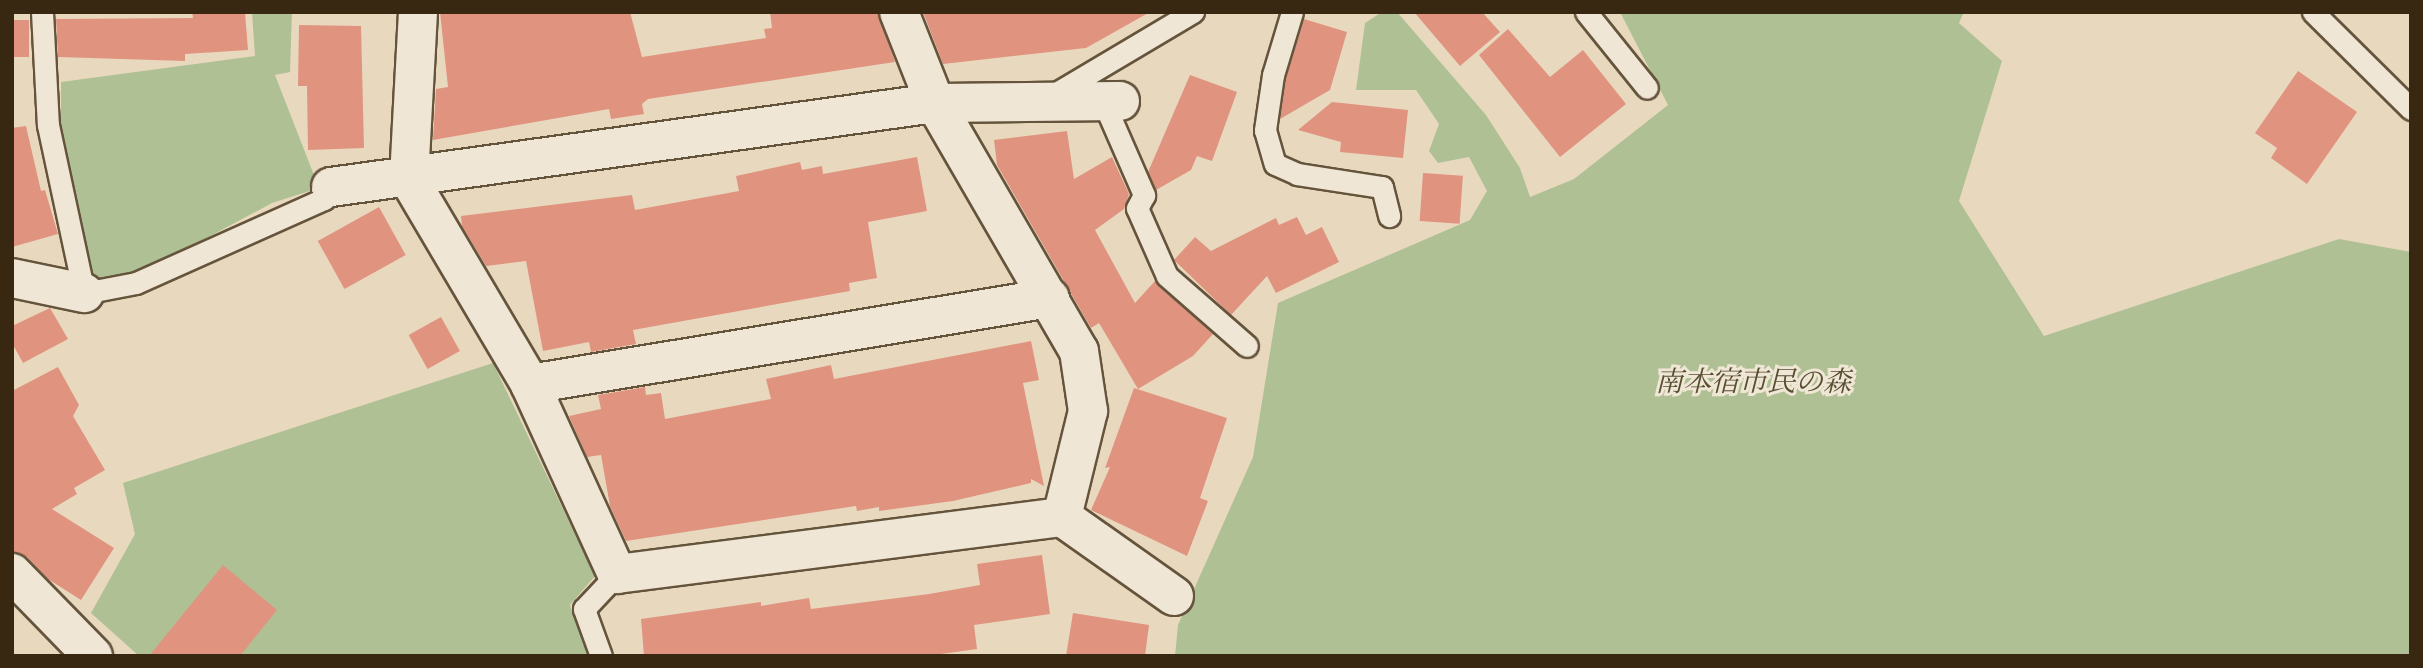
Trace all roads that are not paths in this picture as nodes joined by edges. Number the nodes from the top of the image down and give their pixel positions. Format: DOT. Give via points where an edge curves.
graph roads {
  1 [pos="41,12"];
  2 [pos="418,12"];
  3 [pos="899,12"];
  4 [pos="1193,12"];
  5 [pos="1292,12"];
  6 [pos="1586,12"];
  7 [pos="2313,12"];
  8 [pos="1647,88"];
  9 [pos="1112,101"];
  10 [pos="1039,102"];
  11 [pos="935,103"];
  12 [pos="2411,109"];
  13 [pos="409,179"];
  14 [pos="331,187"];
  15 [pos="1389,216"];
  16 [pos="12,278"];
  17 [pos="84,293"];
  18 [pos="1050,298"];
  19 [pos="1247,346"];
  20 [pos="530,384"];
  21 [pos="1062,517"];
  22 [pos="12,573"];
  23 [pos="617,574"];
  24 [pos="1174,596"];
  25 [pos="93,656"];
  26 [pos="601,656"];
  1 -- 17 [label="lane" via="48,125"];
  2 -- 13 [label="street"];
  3 -- 11 [label="street"];
  4 -- 10 [label="lane" via="1089,77"];
  5 -- 15 [label="lane" via="1273,75 1265,130 1275,164 1297,174 1382,187"];
  6 -- 8 [label="lane"];
  7 -- 12 [label="lane"];
  9 -- 10 [label="street"];
  9 -- 19 [label="lane" via="1144,195 1137,208 1167,276"];
  10 -- 11 [label="street"];
  11 -- 13 [label="street"];
  11 -- 18 [label="street"];
  13 -- 14 [label="street"];
  13 -- 20 [label="street"];
  14 -- 17 [label="lane" via="324,199 136,283"];
  16 -- 17 [label="street"];
  18 -- 20 [label="street"];
  18 -- 21 [label="street" via="1079,351 1087,411"];
  20 -- 23 [label="street"];
  21 -- 23 [label="street"];
  21 -- 24 [label="street"];
  22 -- 25 [label="street"];
  23 -- 26 [label="lane" via="584,609"];
}
